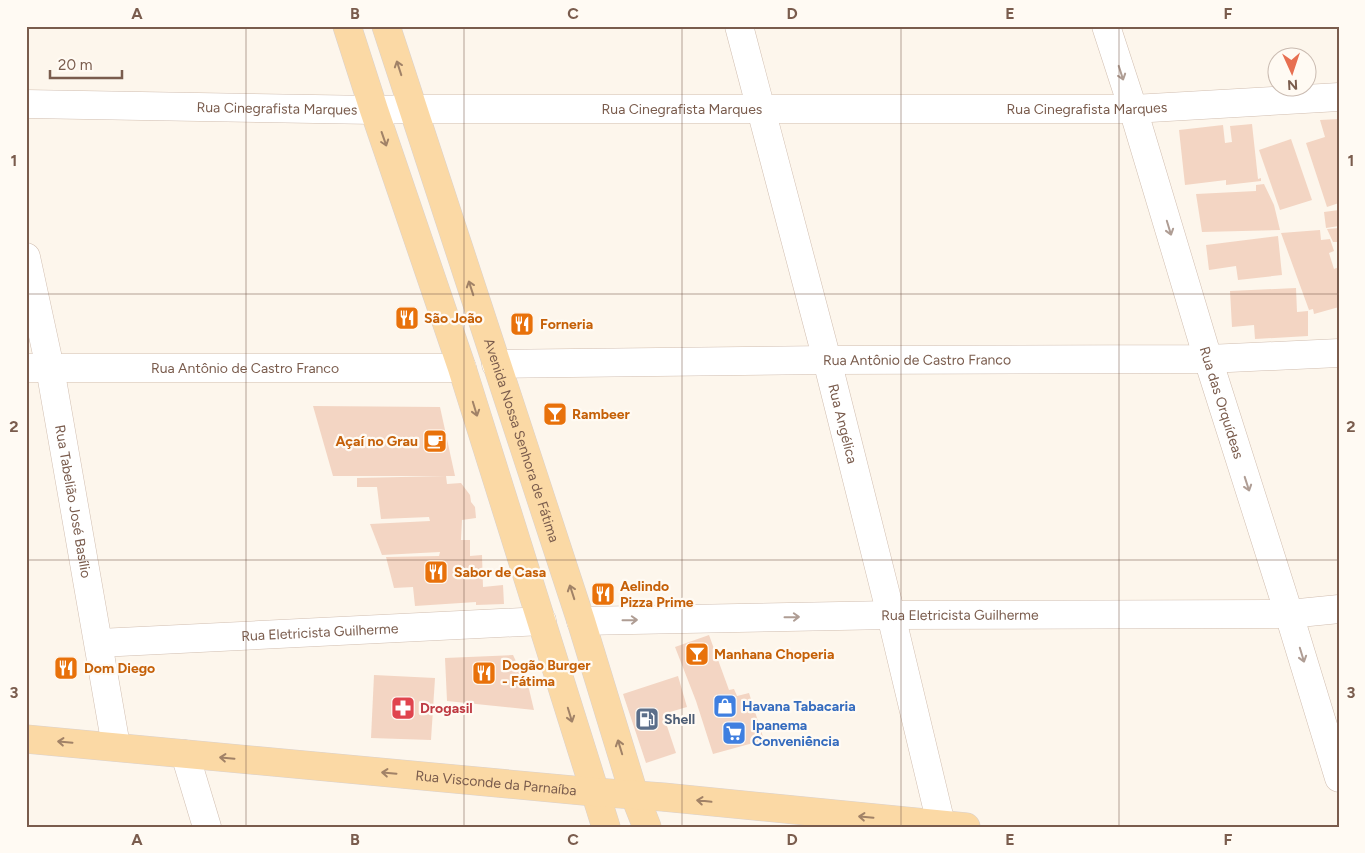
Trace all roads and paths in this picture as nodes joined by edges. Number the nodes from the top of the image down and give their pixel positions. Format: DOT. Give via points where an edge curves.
graph roads {
  1 [pos="348,26"];
  2 [pos="386,26"];
  3 [pos="739,26"];
  4 [pos="1106,26"];
  5 [pos="1339,97"];
  6 [pos="26,104"];
  7 [pos="412,109"];
  8 [pos="1133,109"];
  9 [pos="374,110"];
  10 [pos="760,110"];
  11 [pos="26,257"];
  12 [pos="1339,353"];
  13 [pos="1208,359"];
  14 [pos="827,360"];
  15 [pos="496,364"];
  16 [pos="38,368"];
  17 [pos="462,368"];
  18 [pos="1339,610"];
  19 [pos="1289,614"];
  20 [pos="891,615"];
  21 [pos="581,620"];
  22 [pos="542,621"];
  23 [pos="99,643"];
  24 [pos="26,739"];
  25 [pos="116,746"];
  26 [pos="185,754"];
  27 [pos="1339,778"];
  28 [pos="594,792"];
  29 [pos="634,794"];
  30 [pos="954,825"];
  31 [pos="207,827"];
  32 [pos="606,827"];
  33 [pos="647,827"];
  1 -- 9 [label="main road"];
  7 -- 2 [label="main road, Avenida Nossa Senhora de Fátima, one-way"];
  3 -- 10 [label="street, Rua Angélica"];
  4 -- 8 [label="street, Rua das Orquídeas, one-way"];
  5 -- 8 [label="street, Rua Cinegrafista Marques"];
  6 -- 9 [label="street, Rua Cinegrafista Marques"];
  7 -- 9 [label="street, Rua Cinegrafista Marques"];
  7 -- 10 [label="street, Rua Cinegrafista Marques"];
  15 -- 7 [label="main road, Avenida Nossa Senhora de Fátima, one-way"];
  8 -- 10 [label="street, Rua Cinegrafista Marques"];
  8 -- 13 [label="street, Rua das Orquídeas, one-way"];
  9 -- 17 [label="main road, one-way"];
  10 -- 14 [label="street, Rua Angélica"];
  11 -- 16 [label="street, Rua Tabelião José Basílio"];
  12 -- 13 [label="street, Rua Antônio de Castro Franco"];
  13 -- 14 [label="street, Rua Antônio de Castro Franco"];
  13 -- 19 [label="street, Rua das Orquídeas, one-way"];
  14 -- 15 [label="street, Rua Antônio de Castro Franco"];
  14 -- 20 [label="street, Rua Angélica"];
  21 -- 15 [label="main road, Avenida Nossa Senhora de Fátima, one-way"];
  16 -- 17 [label="street, Rua Antônio de Castro Franco"];
  16 -- 23 [label="street, Rua Tabelião José Basílio"];
  17 -- 22 [label="main road, one-way"];
  18 -- 19 [label="street, Rua Eletricista Guilherme"];
  19 -- 20 [label="street, Rua Eletricista Guilherme"];
  19 -- 27 [label="street, Rua das Orquídeas, one-way"];
  21 -- 20 [label="street, Rua Eletricista Guilherme, one-way"];
  20 -- 30 [label="street, Rua Angélica"];
  29 -- 21 [label="main road, Avenida Nossa Senhora de Fátima, one-way"];
  22 -- 23 [label="street, Rua Eletricista Guilherme"];
  22 -- 28 [label="main road, one-way"];
  23 -- 25 [label="street, Rua Tabelião José Basílio"];
  25 -- 24 [label="main road, Rua Visconde da Parnaíba, one-way"];
  25 -- 26 [label="main road, Rua Visconde da Parnaíba"];
  28 -- 26 [label="main road, Rua Visconde da Parnaíba, one-way"];
  26 -- 31 [label="street"];
  28 -- 29 [label="main road, Rua Visconde da Parnaíba"];
  28 -- 32 [label="main road"];
  30 -- 29 [label="main road, Rua Visconde da Parnaíba, one-way"];
  29 -- 33 [label="main road, Avenida Nossa Senhora de Fátima"];
}
